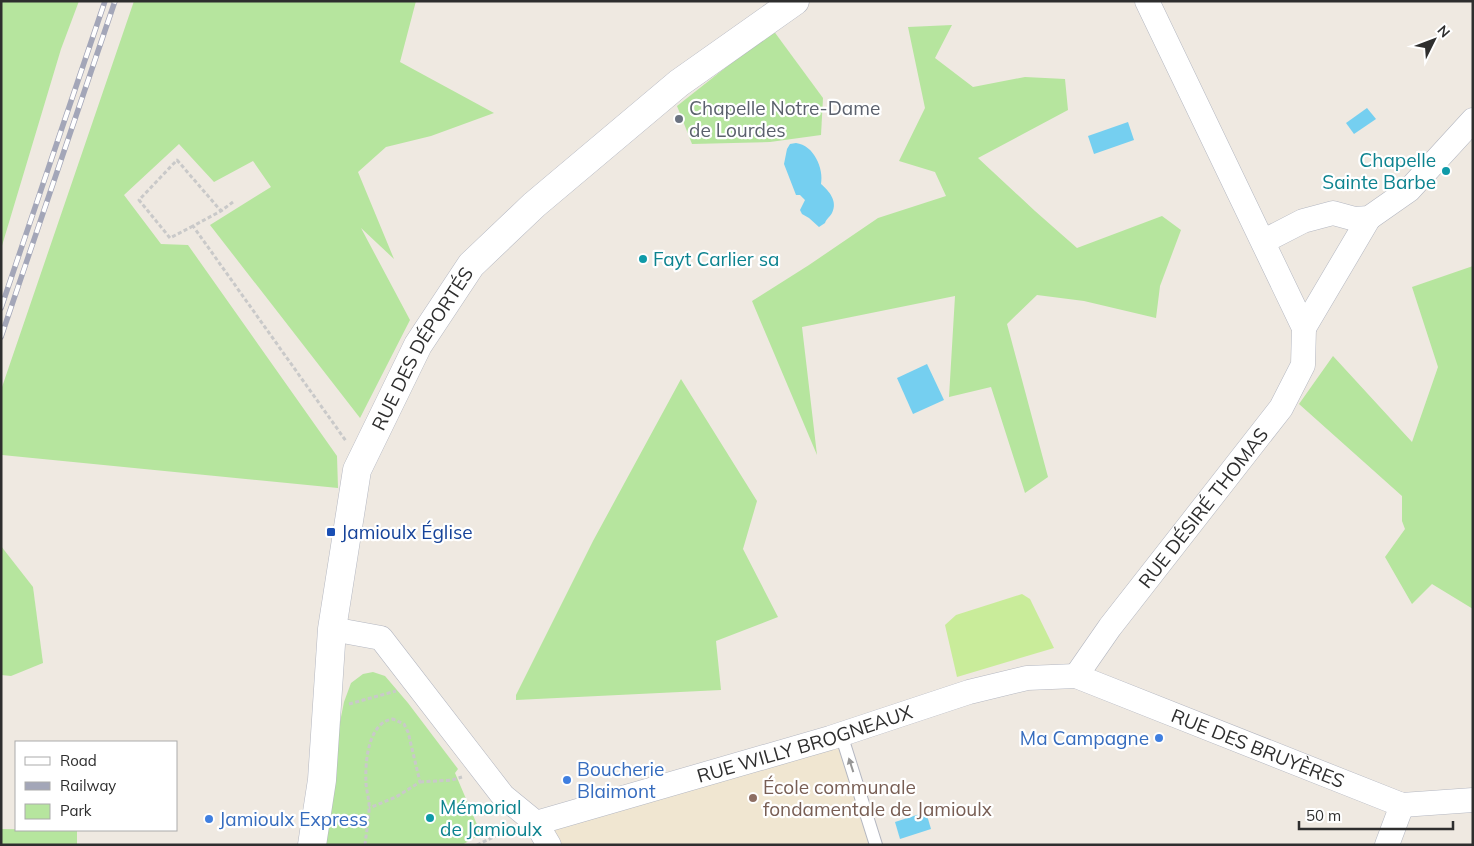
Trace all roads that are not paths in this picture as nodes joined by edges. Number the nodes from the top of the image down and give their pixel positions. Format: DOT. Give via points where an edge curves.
graph roads {
  1 [pos="795,1"];
  2 [pos="1147,1"];
  3 [pos="1473,120"];
  4 [pos="1369,218"];
  5 [pos="1264,241"];
  6 [pos="1304,328"];
  7 [pos="332,629"];
  8 [pos="1076,676"];
  9 [pos="841,734"];
  10 [pos="1473,800"];
  11 [pos="1402,805"];
  12 [pos="532,821"];
  13 [pos="312,845"];
  14 [pos="549,845"];
  15 [pos="876,845"];
  16 [pos="1387,845"];
  1 -- 7 [label="street, RUE DES DÉPORTÉS" via="679,83 534,205 471,265 418,345 357,470"];
  2 -- 5 [label="street, RUE DÉSIRÉ THOMAS"];
  3 -- 4 [label="street, RUE DÉSIRÉ THOMAS" via="1409,190"];
  4 -- 5 [label="street" via="1333,213 1303,221"];
  4 -- 6 [label="street, RUE DÉSIRÉ THOMAS"];
  5 -- 6 [label="street, RUE DÉSIRÉ THOMAS"];
  6 -- 8 [label="street, RUE DÉSIRÉ THOMAS" via="1303,366 1281,408 1110,627"];
  7 -- 12 [label="street" via="380,638 503,796"];
  7 -- 13 [label="street, RUE DES DÉPORTÉS" via="322,780"];
  8 -- 9 [label="street, RUE WILLY BROGNEAUX" via="1026,678 969,692"];
  8 -- 11 [label="street, RUE DES BRUYÈRES"];
  9 -- 12 [label="street, RUE WILLY BROGNEAUX"];
  15 -- 9 [label="lane, one-way"];
  10 -- 11 [label="street, RUE DES BRUYÈRES"];
  11 -- 16 [label="street"];
  12 -- 14 [label="street"];
}
